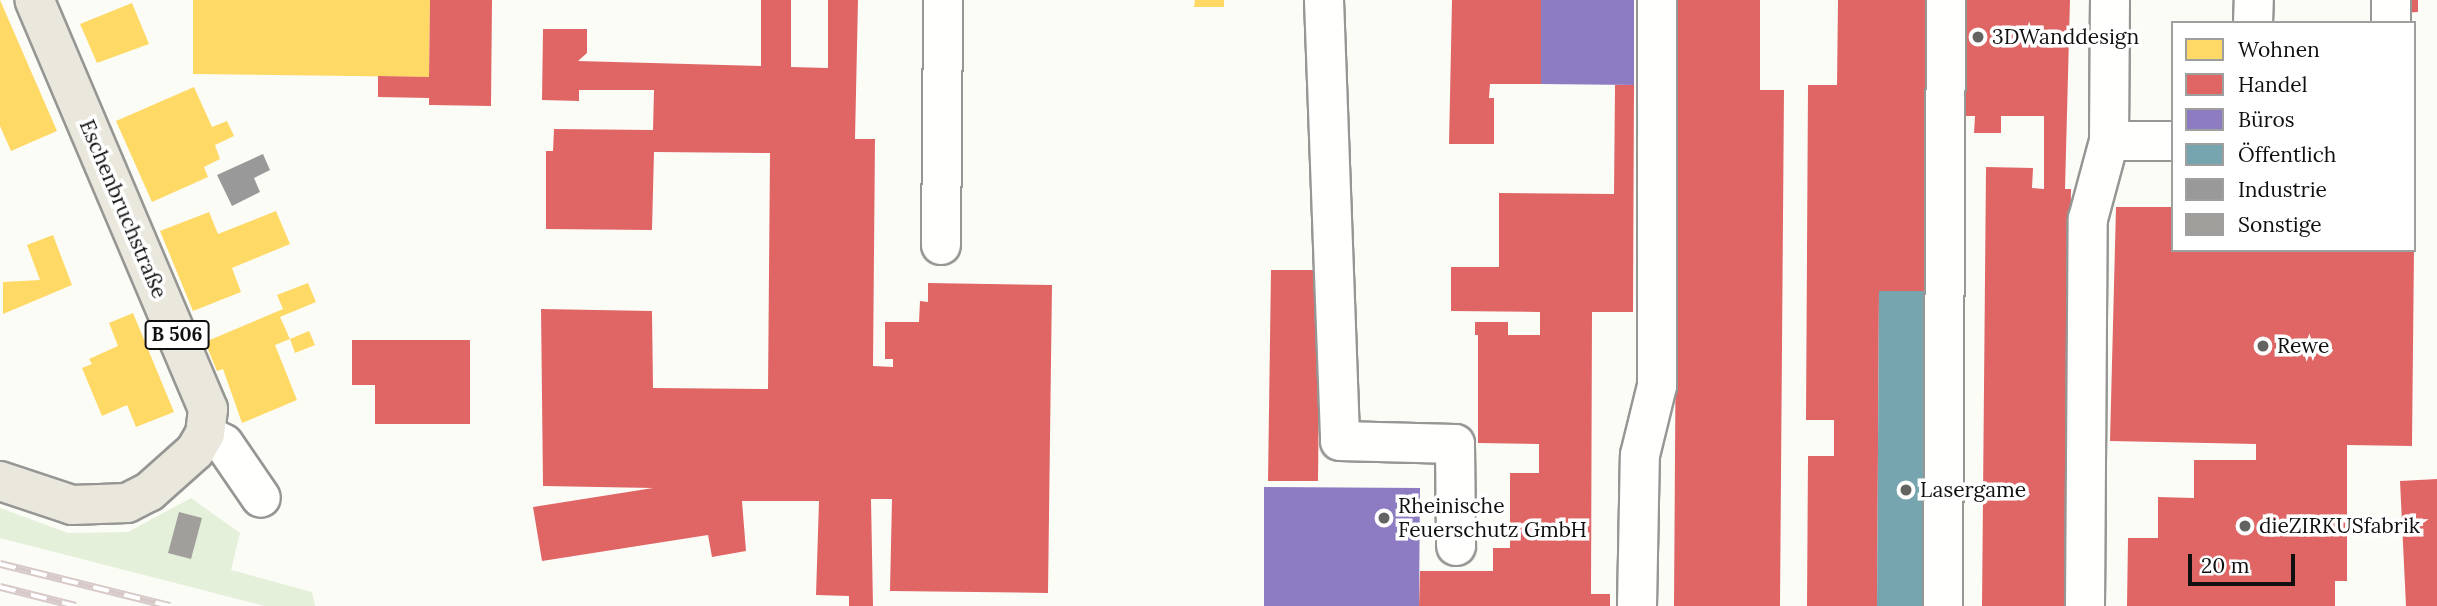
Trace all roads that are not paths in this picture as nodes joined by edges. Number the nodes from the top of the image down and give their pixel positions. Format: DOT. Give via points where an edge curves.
graph roads {
  1 [pos="34,0"];
  2 [pos="943,0"];
  3 [pos="1324,0"];
  4 [pos="1657,0"];
  5 [pos="1947,0"];
  6 [pos="2110,0"];
  7 [pos="2236,0"];
  8 [pos="2254,0"];
  9 [pos="2391,0"];
  10 [pos="2236,21"];
  11 [pos="2253,21"];
  12 [pos="2391,21"];
  13 [pos="2109,141"];
  14 [pos="2171,141"];
  15 [pos="941,245"];
  16 [pos="205,434"];
  17 [pos="0,481"];
  18 [pos="261,498"];
  19 [pos="1456,546"];
  20 [pos="1637,606"];
  21 [pos="1943,606"];
  22 [pos="2085,606"];
  1 -- 16 [label="main road, Eschenbruchstraße / B 506" via="208,409"];
  2 -- 15 [label="lane"];
  3 -- 19 [label="lane" via="1340,441 1455,444"];
  4 -- 20 [label="lane" via="1657,386 1640,456"];
  5 -- 21 [label="lane"];
  6 -- 13 [label="lane"];
  7 -- 10 [label="lane"];
  8 -- 11 [label="lane"];
  9 -- 12 [label="lane"];
  13 -- 14 [label="lane"];
  13 -- 22 [label="lane" via="2088,219"];
  16 -- 17 [label="main road" via="195,451 167,476 127,503 72,505"];
  16 -- 18 [label="lane" via="224,444"];
}
